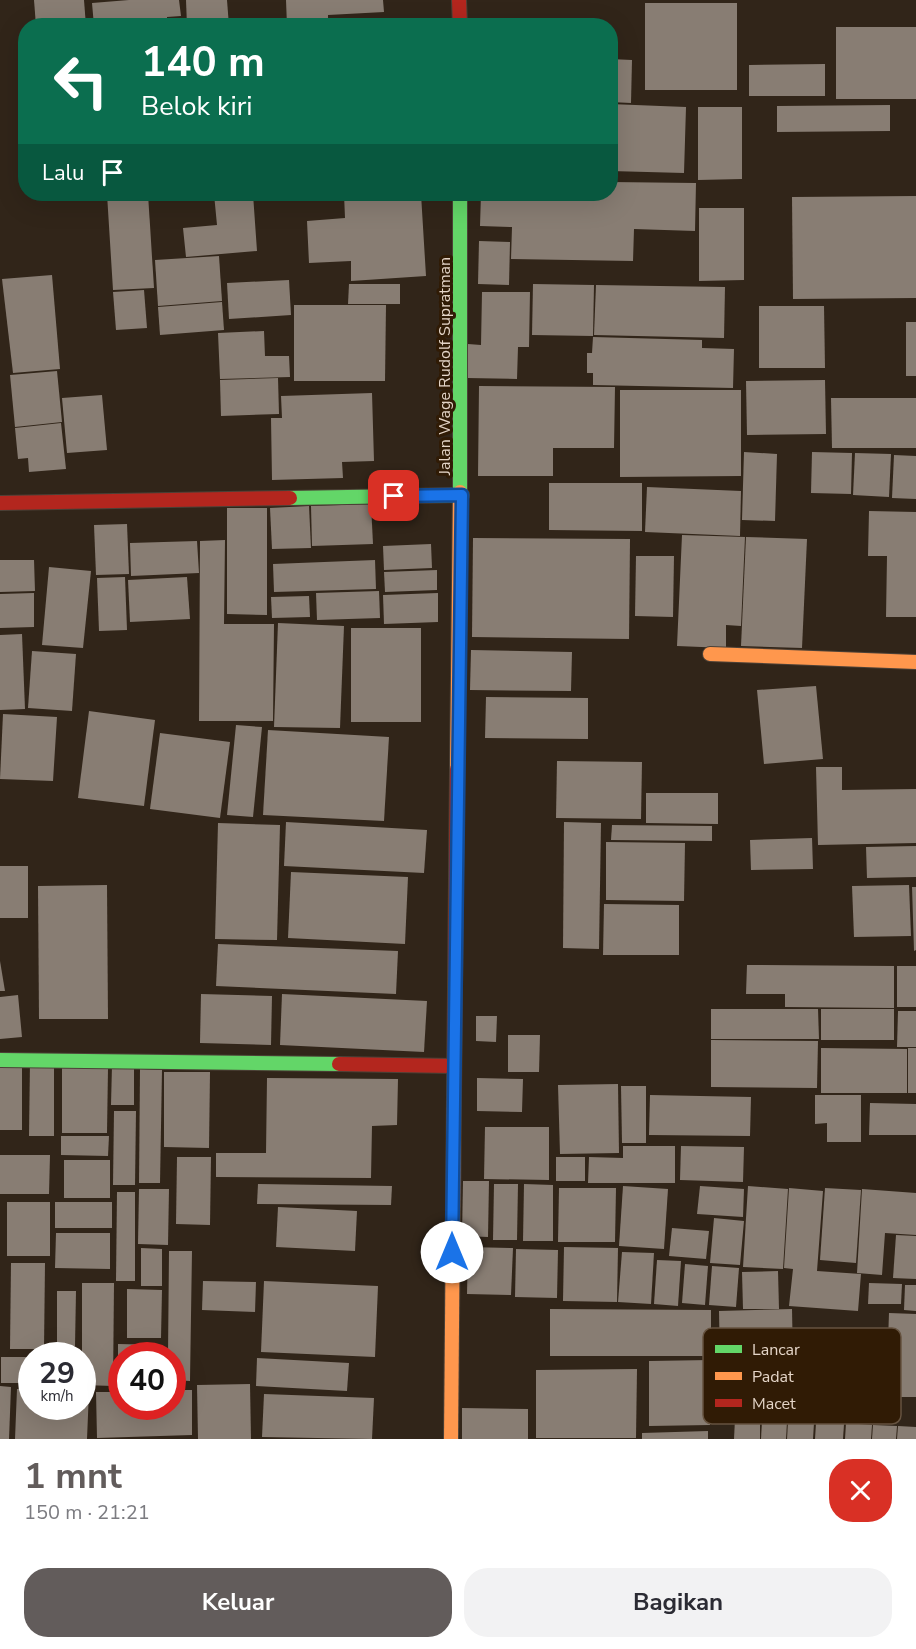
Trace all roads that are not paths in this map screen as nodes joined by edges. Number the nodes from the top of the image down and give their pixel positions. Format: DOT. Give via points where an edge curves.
graph roads {
  1 [pos="459,0"];
  2 [pos="460,18"];
  3 [pos="460,201"];
  4 [pos="462,495"];
  5 [pos="0,503"];
  6 [pos="710,654"];
  7 [pos="916,662"];
  8 [pos="0,1060"];
  9 [pos="453,1066"];
  10 [pos="452,1439"];
  1 -- 2 [label="street"];
  3 -- 4 [label="street, Jalan Wage Rudolf Supratman"];
  4 -- 5 [label="street"];
  4 -- 9 [label="street, Jalan Wage Rudolf Supratman"];
  6 -- 7 [label="street"];
  8 -- 9 [label="street"];
  9 -- 10 [label="street, Jalan Wage Rudolf Supratman"];
}
